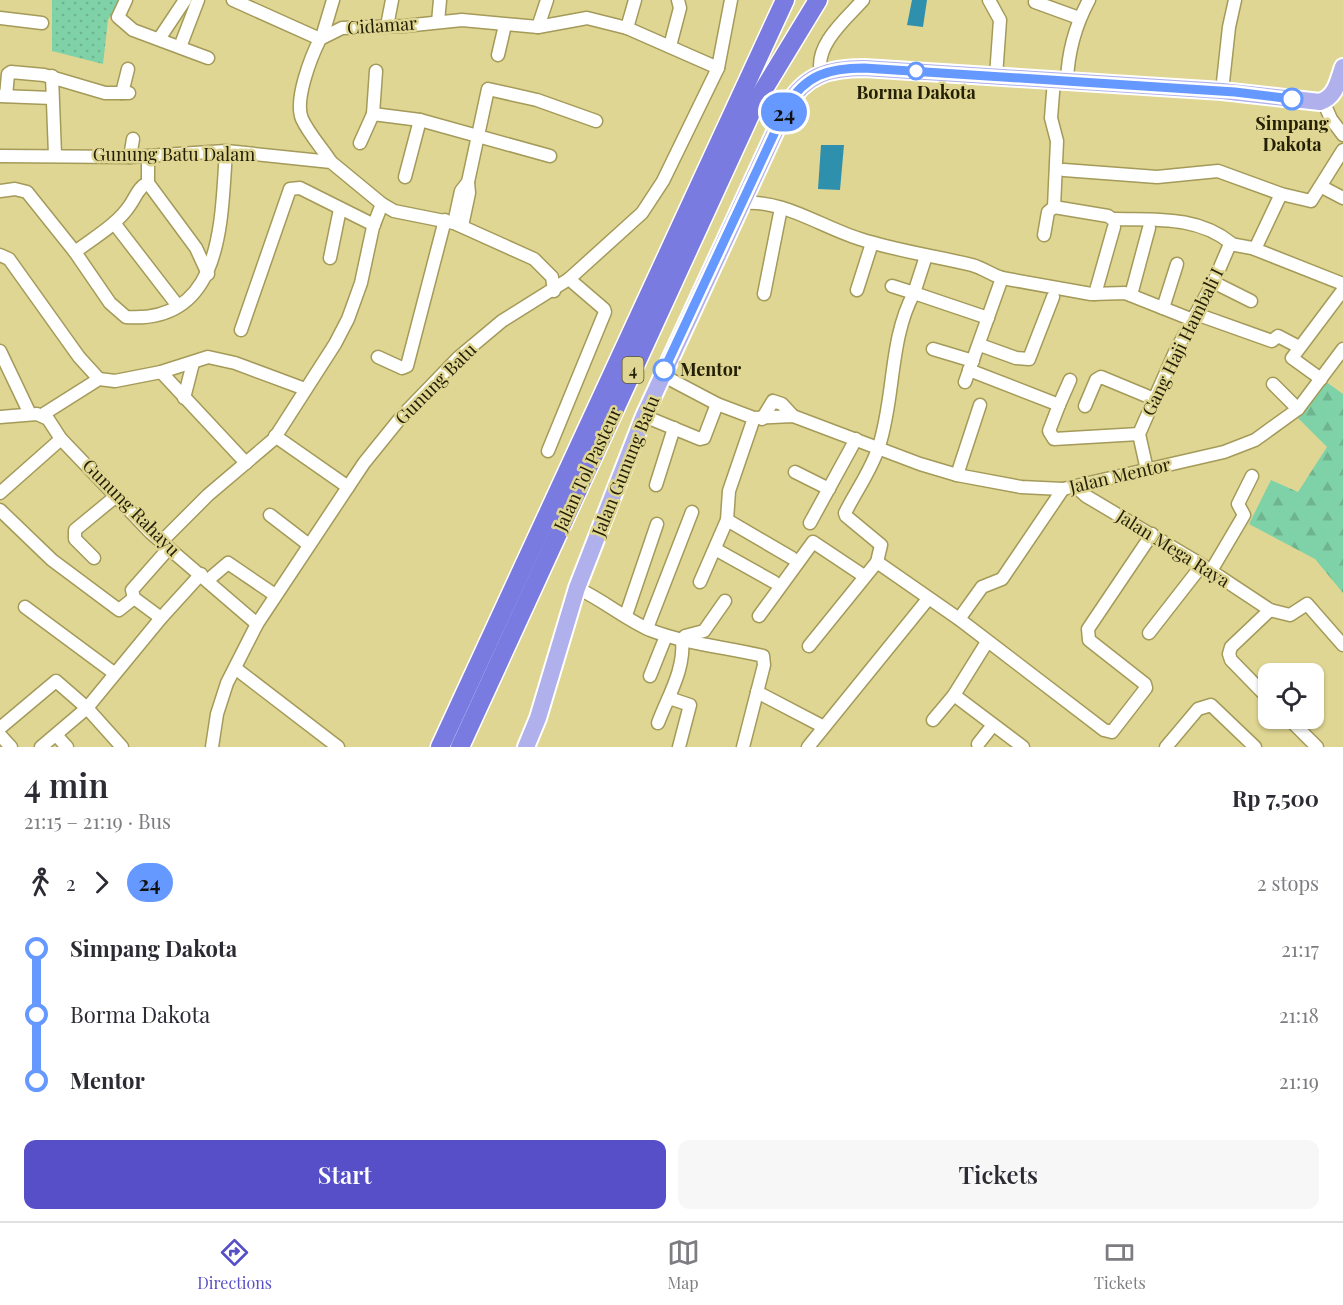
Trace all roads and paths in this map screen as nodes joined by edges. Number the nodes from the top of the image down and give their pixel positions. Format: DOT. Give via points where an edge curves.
graph roads {
  1 [pos="126,0"];
  2 [pos="185,0"];
  3 [pos="198,0"];
  4 [pos="233,0"];
  5 [pos="333,0"];
  6 [pos="392,0"];
  7 [pos="440,0"];
  8 [pos="547,0"];
  9 [pos="635,0"];
  10 [pos="678,0"];
  11 [pos="731,0"];
  12 [pos="818,0"];
  13 [pos="862,0"];
  14 [pos="988,0"];
  15 [pos="1089,0"];
  16 [pos="1235,0"];
  17 [pos="1035,2"];
  18 [pos="254,4"];
  19 [pos="784,4"];
  20 [pos="0,18"];
  21 [pos="1079,18"];
  22 [pos="438,22"];
  23 [pos="42,23"];
  24 [pos="504,25"];
  25 [pos="387,26"];
  26 [pos="538,27"];
  27 [pos="627,28"];
  28 [pos="321,38"];
  29 [pos="159,39"];
  30 [pos="670,46"];
  31 [pos="180,47"];
  32 [pos="498,55"];
  33 [pos="208,58"];
  34 [pos="1343,67"];
  35 [pos="718,68"];
  36 [pos="128,69"];
  37 [pos="376,71"];
  38 [pos="821,73"];
  39 [pos="52,76"];
  40 [pos="996,76"];
  41 [pos="1061,80"];
  42 [pos="1222,91"];
  43 [pos="3,96"];
  44 [pos="52,98"];
  45 [pos="1323,101"];
  46 [pos="373,114"];
  47 [pos="420,120"];
  48 [pos="596,121"];
  49 [pos="1343,135"];
  50 [pos="476,137"];
  51 [pos="133,139"];
  52 [pos="360,142"];
  53 [pos="1343,150"];
  54 [pos="226,151"];
  55 [pos="56,155"];
  56 [pos="0,156"];
  57 [pos="550,156"];
  58 [pos="130,157"];
  59 [pos="148,162"];
  60 [pos="331,162"];
  61 [pos="1064,170"];
  62 [pos="405,177"];
  63 [pos="151,187"];
  64 [pos="1322,187"];
  65 [pos="0,191"];
  66 [pos="1281,194"];
  67 [pos="1343,198"];
  68 [pos="742,203"];
  69 [pos="382,204"];
  70 [pos="1054,207"];
  71 [pos="340,208"];
  72 [pos="781,208"];
  73 [pos="1115,222"];
  74 [pos="114,223"];
  75 [pos="454,223"];
  76 [pos="374,225"];
  77 [pos="1149,228"];
  78 [pos="1044,235"];
  79 [pos="872,243"];
  80 [pos="216,247"];
  81 [pos="1229,247"];
  82 [pos="196,248"];
  83 [pos="1254,249"];
  84 [pos="75,252"];
  85 [pos="0,255"];
  86 [pos="926,256"];
  87 [pos="330,258"];
  88 [pos="1177,264"];
  89 [pos="208,274"];
  90 [pos="1002,278"];
  91 [pos="569,279"];
  92 [pos="1213,282"];
  93 [pos="1343,284"];
  94 [pos="892,286"];
  95 [pos="857,290"];
  96 [pos="1343,290"];
  97 [pos="554,291"];
  98 [pos="914,293"];
  99 [pos="764,294"];
  100 [pos="1095,294"];
  101 [pos="1131,295"];
  102 [pos="1053,297"];
  103 [pos="1251,301"];
  104 [pos="178,306"];
  105 [pos="1163,308"];
  106 [pos="1195,317"];
  107 [pos="988,318"];
  108 [pos="241,330"];
  109 [pos="980,345"];
  110 [pos="1299,347"];
  111 [pos="933,349"];
  112 [pos="1343,349"];
  113 [pos="0,351"];
  114 [pos="378,357"];
  115 [pos="193,363"];
  116 [pos="969,371"];
  117 [pos="161,372"];
  118 [pos="662,375"];
  119 [pos="99,379"];
  120 [pos="1321,379"];
  121 [pos="1070,380"];
  122 [pos="1273,384"];
  123 [pos="305,389"];
  124 [pos="184,398"];
  125 [pos="1154,399"];
  126 [pos="717,404"];
  127 [pos="980,405"];
  128 [pos="1059,405"];
  129 [pos="1085,406"];
  130 [pos="1298,409"];
  131 [pos="36,415"];
  132 [pos="644,416"];
  133 [pos="0,417"];
  134 [pos="758,419"];
  135 [pos="674,428"];
  136 [pos="1139,434"];
  137 [pos="275,436"];
  138 [pos="62,439"];
  139 [pos="856,439"];
  140 [pos="879,448"];
  141 [pos="548,451"];
  142 [pos="246,463"];
  143 [pos="1148,470"];
  144 [pos="795,472"];
  145 [pos="957,475"];
  146 [pos="1252,476"];
  147 [pos="656,485"];
  148 [pos="348,487"];
  149 [pos="1076,487"];
  150 [pos="829,489"];
  151 [pos="1063,489"];
  152 [pos="0,493"];
  153 [pos="115,497"];
  154 [pos="0,510"];
  155 [pos="692,512"];
  156 [pos="270,515"];
  157 [pos="727,520"];
  158 [pos="810,523"];
  159 [pos="657,524"];
  160 [pos="1152,534"];
  161 [pos="165,545"];
  162 [pos="309,545"];
  163 [pos="715,549"];
  164 [pos="94,558"];
  165 [pos="792,558"];
  166 [pos="877,562"];
  167 [pos="1207,568"];
  168 [pos="864,576"];
  169 [pos="204,577"];
  170 [pos="700,582"];
  171 [pos="774,582"];
  172 [pos="577,588"];
  173 [pos="275,595"];
  174 [pos="134,598"];
  175 [pos="928,599"];
  176 [pos="725,601"];
  177 [pos="26,608"];
  178 [pos="1270,610"];
  179 [pos="626,615"];
  180 [pos="759,616"];
  181 [pos="161,618"];
  182 [pos="959,619"];
  183 [pos="257,624"];
  184 [pos="647,628"];
  185 [pos="1149,633"];
  186 [pos="666,636"];
  187 [pos="682,640"];
  188 [pos="987,642"];
  189 [pos="1343,645"];
  190 [pos="809,646"];
  191 [pos="235,668"];
  192 [pos="114,673"];
  193 [pos="650,676"];
  194 [pos="1258,688"];
  195 [pos="757,692"];
  196 [pos="954,695"];
  197 [pos="669,698"];
  198 [pos="87,708"];
  199 [pos="933,720"];
  200 [pos="658,723"];
  201 [pos="993,724"];
  202 [pos="824,727"];
  203 [pos="0,728"];
  204 [pos="1299,729"];
  205 [pos="0,735"];
  206 [pos="56,735"];
  207 [pos="978,746"];
  208 [pos="1253,746"];
  209 [pos="11,747"];
  210 [pos="41,747"];
  211 [pos="67,747"];
  212 [pos="122,747"];
  213 [pos="212,747"];
  214 [pos="338,747"];
  215 [pos="440,747"];
  216 [pos="460,747"];
  217 [pos="526,747"];
  218 [pos="680,747"];
  219 [pos="744,747"];
  220 [pos="808,747"];
  221 [pos="1023,747"];
  222 [pos="1166,747"];
  223 [pos="1317,747"];
  1 -- 29 [label="street" via="118,19 133,30"];
  2 -- 29 [label="street"];
  3 -- 31 [label="street"];
  4 -- 18 [label="street"];
  5 -- 28 [label="street"];
  6 -- 25 [label="street"];
  7 -- 22 [label="street"];
  8 -- 26 [label="street"];
  9 -- 27 [label="street"];
  10 -- 30 [label="street" via="680,8"];
  11 -- 35 [label="street, Gunung Batu"];
  12 -- 216 [label="highway, Jalan Tol Pasteur / 4" via="756,102"];
  13 -- 38 [label="street" via="822,51"];
  14 -- 40 [label="street" via="1000,18"];
  15 -- 21 [label="street"];
  16 -- 42 [label="street"];
  17 -- 21 [label="street"];
  18 -- 28 [label="street"];
  19 -- 215 [label="highway, Jalan Tol Pasteur / 4"];
  20 -- 23 [label="street"];
  21 -- 41 [label="street"];
  22 -- 24 [label="street, Cidamar" via="462,20"];
  22 -- 25 [label="street, Cidamar"];
  24 -- 26 [label="street, Cidamar"];
  24 -- 32 [label="street"];
  25 -- 28 [label="street, Cidamar" via="342,28"];
  26 -- 27 [label="street, Cidamar" via="587,18"];
  27 -- 30 [label="street, Cidamar"];
  28 -- 60 [label="street" via="304,84 301,116"];
  29 -- 31 [label="street"];
  30 -- 35 [label="street, Cidamar"];
  31 -- 33 [label="street"];
  34 -- 45 [label="main road" via="1334,91"];
  35 -- 91 [label="street, Gunung Batu" via="663,181 642,213"];
  36 -- 39 [label="street" via="126,93 105,93"];
  37 -- 46 [label="street"];
  38 -- 40 [label="main road" via="864,68"];
  38 -- 68 [label="main road, Jalan Gunung Batu" via="810,78 794,95"];
  39 -- 43 [label="street" via="9,72"];
  39 -- 44 [label="street"];
  40 -- 41 [label="main road"];
  41 -- 42 [label="main road"];
  41 -- 70 [label="street" via="1051,118 1057,141"];
  42 -- 45 [label="main road"];
  43 -- 44 [label="street"];
  44 -- 55 [label="street"];
  45 -- 49 [label="street" via="1330,120"];
  46 -- 47 [label="street"];
  46 -- 52 [label="street"];
  47 -- 50 [label="street"];
  47 -- 62 [label="street"];
  48 -- 50 [label="street" via="490,88"];
  50 -- 57 [label="street"];
  50 -- 75 [label="street" via="468,182 461,191"];
  51 -- 58 [label="street"];
  53 -- 64 [label="street"];
  54 -- 58 [label="street, Gunung Batu Dalam"];
  54 -- 60 [label="street, Gunung Batu Dalam"];
  54 -- 80 [label="street"];
  55 -- 56 [label="street, Gunung Batu Dalam"];
  55 -- 58 [label="street, Gunung Batu Dalam"];
  59 -- 63 [label="street"];
  60 -- 69 [label="street"];
  61 -- 66 [label="street" via="1157,177 1214,170"];
  63 -- 74 [label="street" via="141,188"];
  63 -- 82 [label="street"];
  64 -- 66 [label="street" via="1311,201"];
  64 -- 67 [label="street"];
  65 -- 84 [label="street" via="27,192"];
  66 -- 83 [label="street"];
  68 -- 72 [label="street" via="759,202"];
  68 -- 118 [label="main road, Jalan Gunung Batu"];
  69 -- 75 [label="street" via="394,211"];
  69 -- 76 [label="street"];
  70 -- 73 [label="street"];
  70 -- 78 [label="street" via="1048,212"];
  71 -- 76 [label="street"];
  71 -- 87 [label="street"];
  71 -- 108 [label="street" via="300,188 290,189"];
  72 -- 79 [label="street"];
  72 -- 99 [label="street"];
  73 -- 81 [label="street" via="1183,220 1220,234"];
  73 -- 100 [label="street"];
  74 -- 84 [label="street"];
  74 -- 104 [label="street"];
  75 -- 97 [label="street" via="534,259 552,277"];
  75 -- 114 [label="street" via="407,365 402,368"];
  76 -- 123 [label="street" via="348,319"];
  77 -- 101 [label="street"];
  79 -- 86 [label="street"];
  79 -- 95 [label="street"];
  80 -- 82 [label="street"];
  80 -- 89 [label="street"];
  81 -- 83 [label="street"];
  81 -- 92 [label="street, Gang Haji Hambali I"];
  82 -- 89 [label="street"];
  83 -- 93 [label="street"];
  84 -- 104 [label="street" via="110,303 126,317"];
  85 -- 119 [label="street" via="9,259"];
  86 -- 90 [label="street" via="971,265"];
  86 -- 98 [label="street"];
  88 -- 105 [label="street"];
  89 -- 104 [label="street" via="201,287"];
  90 -- 100 [label="street"];
  90 -- 107 [label="street"];
  91 -- 97 [label="street, Gunung Batu"];
  91 -- 141 [label="street" via="604,312"];
  92 -- 103 [label="street"];
  92 -- 106 [label="street, Gang Haji Hambali I"];
  94 -- 98 [label="street"];
  96 -- 110 [label="street"];
  97 -- 148 [label="street, Gunung Batu" via="502,321 459,357 395,425"];
  98 -- 107 [label="street"];
  98 -- 140 [label="street" via="899,336"];
  100 -- 101 [label="street"];
  101 -- 105 [label="street"];
  102 -- 109 [label="street" via="1029,359"];
  105 -- 106 [label="street"];
  106 -- 110 [label="street" via="1272,341 1278,336"];
  106 -- 125 [label="street, Gang Haji Hambali I"];
  107 -- 109 [label="street"];
  109 -- 116 [label="street"];
  110 -- 120 [label="street" via="1292,358"];
  111 -- 116 [label="street"];
  112 -- 120 [label="street, Jalan Mentor"];
  113 -- 131 [label="street, Gunung Rahayu"];
  115 -- 117 [label="street"];
  115 -- 123 [label="street" via="208,357 235,363"];
  115 -- 124 [label="street"];
  116 -- 128 [label="street"];
  117 -- 119 [label="street" via="115,381"];
  117 -- 124 [label="street"];
  118 -- 126 [label="street, Jalan Mentor"];
  118 -- 132 [label="main road, Jalan Gunung Batu"];
  119 -- 131 [label="street"];
  120 -- 130 [label="street, Jalan Mentor"];
  121 -- 128 [label="street"];
  122 -- 130 [label="street"];
  123 -- 137 [label="street"];
  124 -- 142 [label="street"];
  125 -- 129 [label="street" via="1101,377"];
  125 -- 136 [label="street, Gang Haji Hambali I"];
  126 -- 134 [label="street, Jalan Mentor"];
  126 -- 135 [label="street" via="704,438"];
  127 -- 145 [label="street"];
  128 -- 136 [label="street" via="1048,431 1054,439"];
  130 -- 143 [label="street, Jalan Mentor" via="1269,432 1238,447"];
  131 -- 133 [label="street"];
  131 -- 138 [label="street, Gunung Rahayu"];
  132 -- 135 [label="street"];
  132 -- 172 [label="main road, Jalan Gunung Batu"];
  134 -- 139 [label="street, Jalan Mentor" via="793,416"];
  134 -- 157 [label="street" via="730,487"];
  135 -- 147 [label="street"];
  136 -- 143 [label="street, Gang Haji Hambali I"];
  137 -- 142 [label="street"];
  137 -- 148 [label="street"];
  138 -- 152 [label="street"];
  138 -- 153 [label="street, Gunung Rahayu"];
  139 -- 140 [label="street, Jalan Mentor"];
  139 -- 150 [label="street"];
  140 -- 145 [label="street, Jalan Mentor"];
  140 -- 166 [label="street" via="845,515 882,545"];
  142 -- 161 [label="street" via="208,495"];
  143 -- 149 [label="street, Jalan Mentor"];
  144 -- 150 [label="street"];
  145 -- 151 [label="street, Jalan Mentor" via="1021,488"];
  146 -- 167 [label="street" via="1238,504 1244,515"];
  148 -- 162 [label="street, Gunung Batu"];
  149 -- 151 [label="street, Jalan Mentor"];
  149 -- 160 [label="street, Jalan Mega Raya"];
  150 -- 158 [label="street"];
  151 -- 182 [label="street" via="1002,579 982,587"];
  153 -- 161 [label="street, Gunung Rahayu"];
  153 -- 164 [label="street" via="75,530 75,538"];
  154 -- 174 [label="street" via="52,560 120,610"];
  155 -- 184 [label="street"];
  156 -- 162 [label="street"];
  157 -- 163 [label="street"];
  157 -- 165 [label="street"];
  159 -- 179 [label="street"];
  160 -- 167 [label="street, Jalan Mega Raya"];
  160 -- 188 [label="street" via="1088,629 1089,640 1146,688 1112,732 1104,730"];
  161 -- 169 [label="street, Gunung Rahayu"];
  161 -- 174 [label="street" via="132,590"];
  162 -- 173 [label="street, Gunung Batu"];
  163 -- 170 [label="street"];
  163 -- 171 [label="street"];
  166 -- 168 [label="street"];
  166 -- 175 [label="street"];
  167 -- 178 [label="street, Jalan Mega Raya"];
  167 -- 185 [label="street"];
  168 -- 180 [label="street" via="813,542"];
  168 -- 190 [label="street"];
  169 -- 173 [label="street" via="228,563"];
  169 -- 181 [label="street"];
  169 -- 183 [label="street, Gunung Rahayu"];
  172 -- 179 [label="street"];
  172 -- 217 [label="main road, Jalan Gunung Batu"];
  173 -- 183 [label="street, Gunung Batu"];
  174 -- 181 [label="street"];
  175 -- 182 [label="street"];
  175 -- 202 [label="street"];
  176 -- 187 [label="street" via="704,631"];
  177 -- 192 [label="street"];
  178 -- 189 [label="street" via="1290,615 1307,604"];
  178 -- 194 [label="street" via="1231,647 1229,654"];
  179 -- 184 [label="street"];
  181 -- 192 [label="street"];
  182 -- 188 [label="street"];
  183 -- 191 [label="street, Gunung Batu"];
  184 -- 186 [label="street"];
  186 -- 187 [label="street"];
  186 -- 193 [label="street"];
  187 -- 195 [label="street" via="763,656"];
  187 -- 197 [label="street" via="683,652"];
  188 -- 196 [label="street"];
  191 -- 213 [label="street, Gunung Batu" via="216,714"];
  191 -- 214 [label="street"];
  192 -- 198 [label="street"];
  195 -- 202 [label="street"];
  195 -- 219 [label="street"];
  196 -- 199 [label="street"];
  196 -- 201 [label="street"];
  197 -- 200 [label="street"];
  197 -- 218 [label="street" via="690,705"];
  198 -- 203 [label="street" via="55,681"];
  198 -- 206 [label="street"];
  198 -- 212 [label="street"];
  201 -- 207 [label="street"];
  201 -- 221 [label="street"];
  202 -- 220 [label="street"];
  204 -- 223 [label="street"];
  205 -- 209 [label="street"];
  206 -- 210 [label="street"];
  206 -- 211 [label="street"];
  208 -- 222 [label="street" via="1214,706 1207,705 1198,709"];
}
